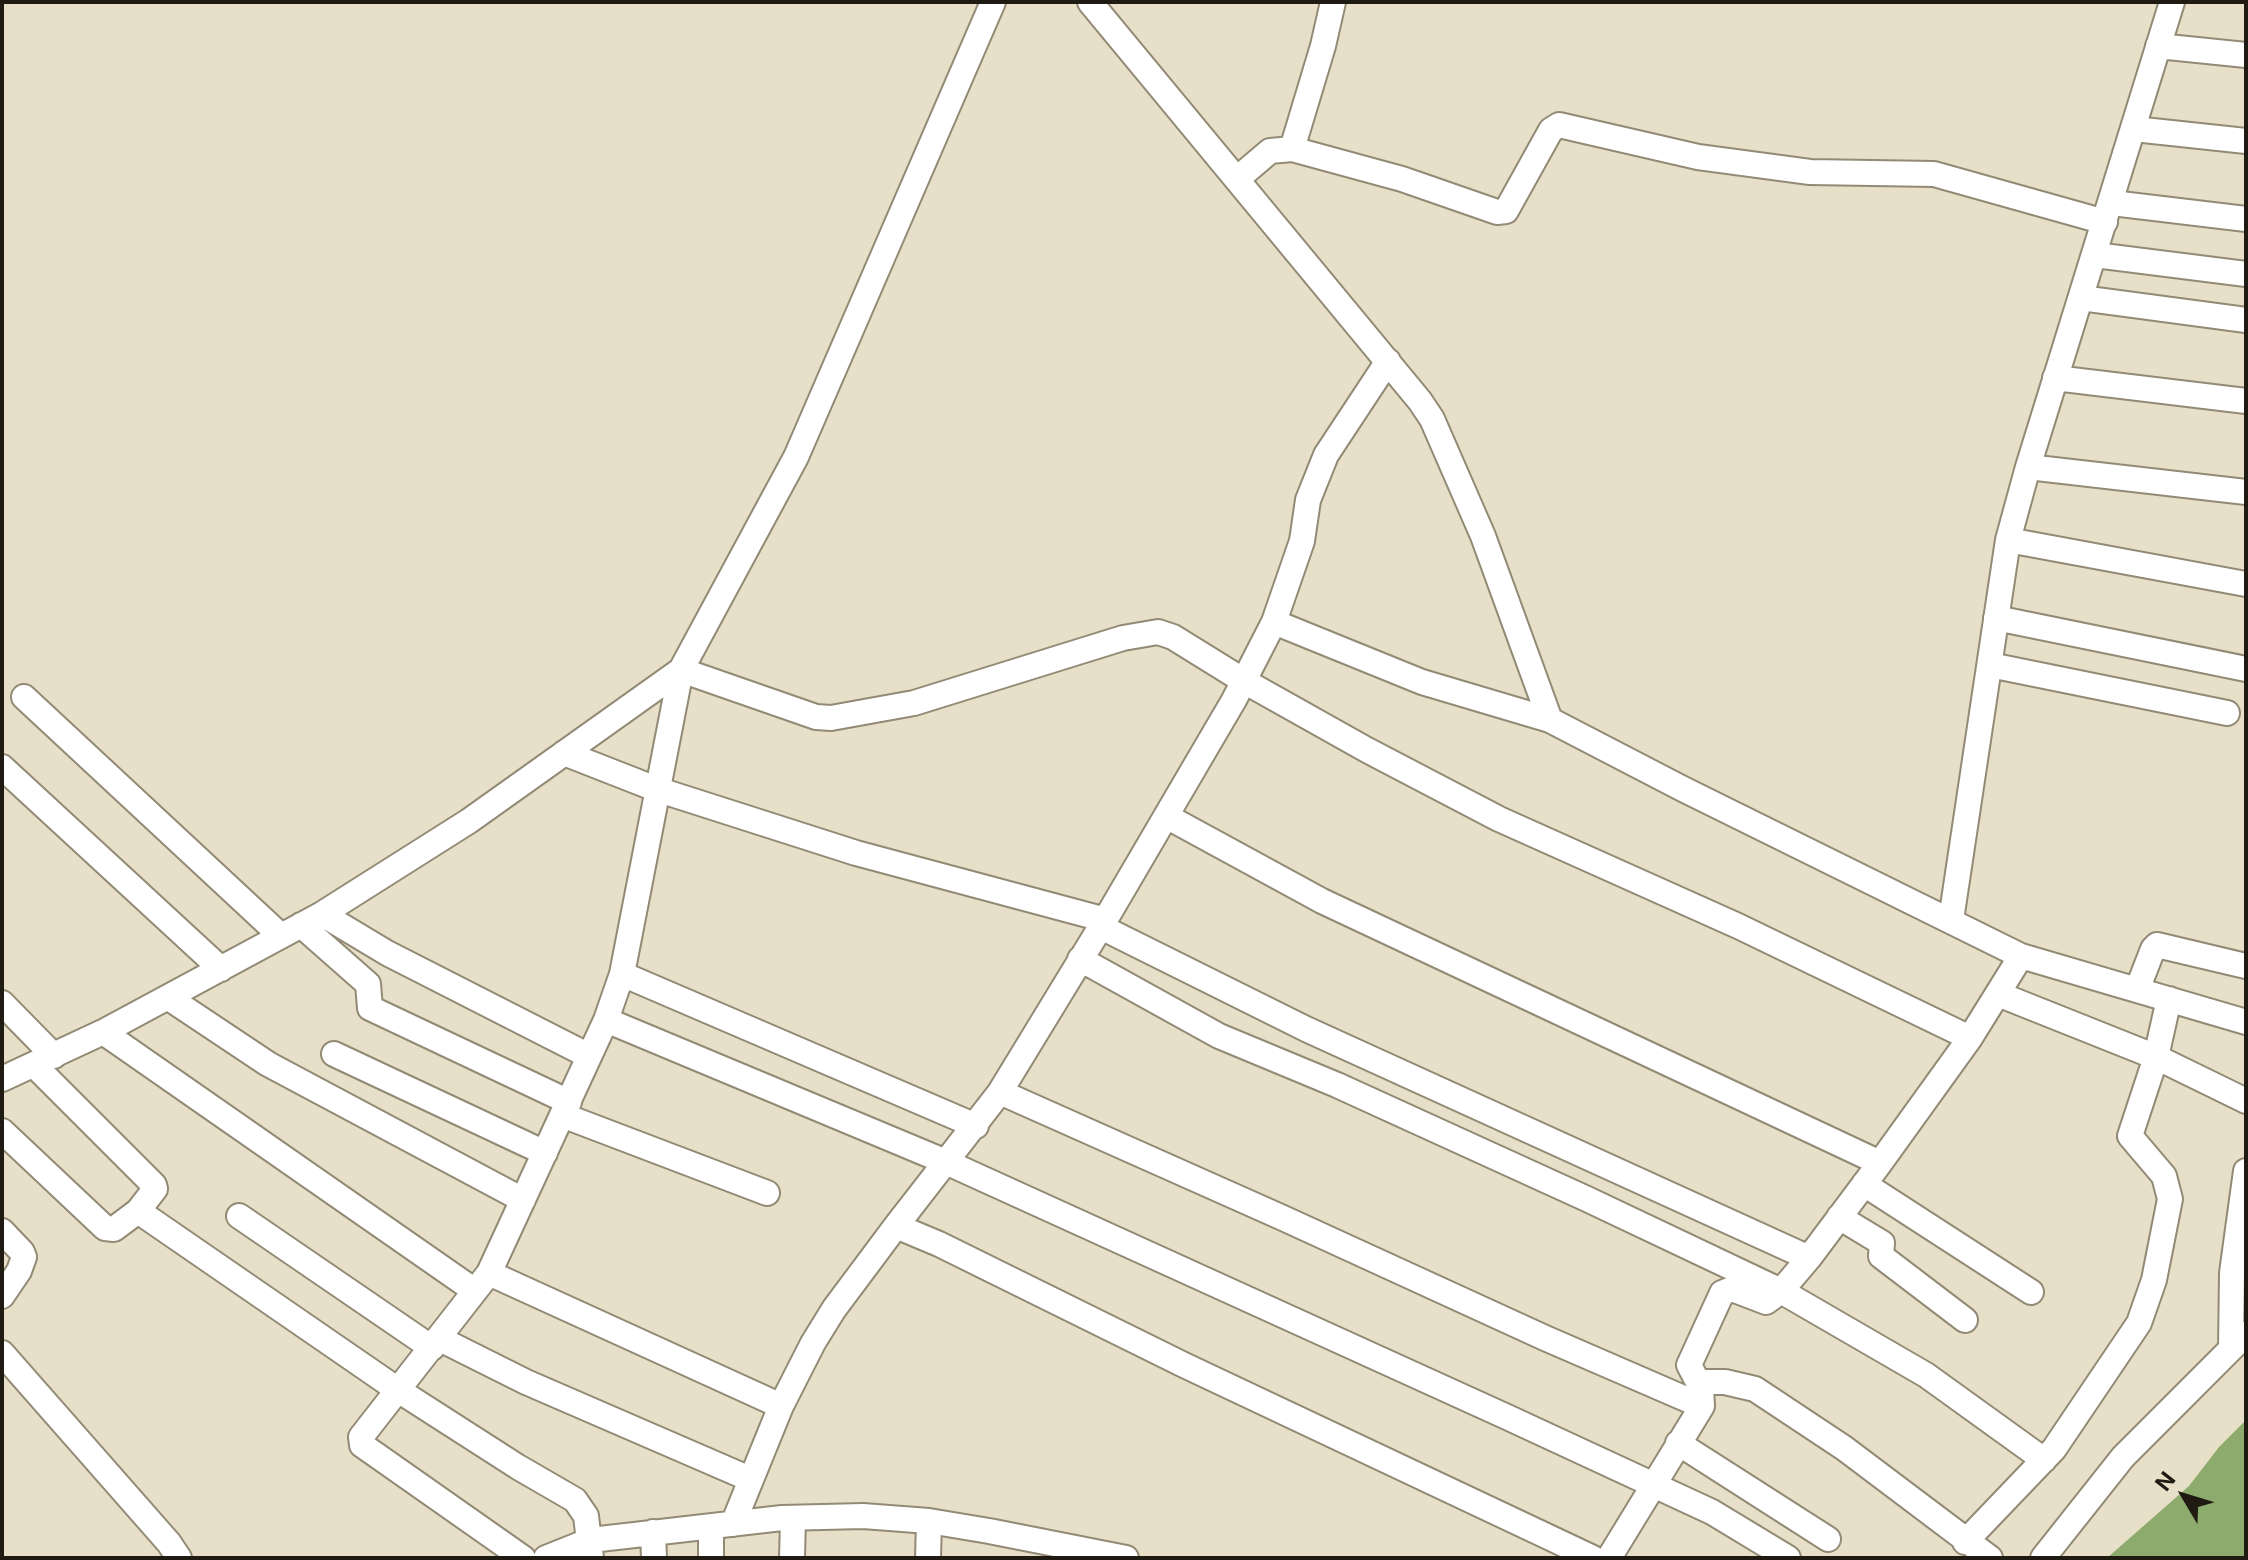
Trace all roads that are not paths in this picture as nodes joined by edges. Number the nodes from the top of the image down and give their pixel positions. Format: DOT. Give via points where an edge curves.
graph roads {
  1 [pos="993,2"];
  2 [pos="1090,2"];
  3 [pos="1333,2"];
  4 [pos="2172,2"];
  5 [pos="2158,46"];
  6 [pos="2246,55"];
  7 [pos="2134,129"];
  8 [pos="2246,141"];
  9 [pos="1292,149"];
  10 [pos="1237,179"];
  11 [pos="2108,212"];
  12 [pos="2246,219"];
  13 [pos="2095,255"];
  14 [pos="2246,274"];
  15 [pos="2081,298"];
  16 [pos="2246,320"];
  17 [pos="1388,361"];
  18 [pos="2055,378"];
  19 [pos="2246,401"];
  20 [pos="2028,467"];
  21 [pos="2246,492"];
  22 [pos="2008,540"];
  23 [pos="2246,584"];
  24 [pos="1996,618"];
  25 [pos="1274,622"];
  26 [pos="1990,665"];
  27 [pos="2246,669"];
  28 [pos="681,670"];
  29 [pos="1244,681"];
  30 [pos="24,697"];
  31 [pos="2227,713"];
  32 [pos="1550,720"];
  33 [pos="564,753"];
  34 [pos="2,767"];
  35 [pos="656,789"];
  36 [pos="1166,816"];
  37 [pos="1951,920"];
  38 [pos="1103,923"];
  39 [pos="301,925"];
  40 [pos="2021,956"];
  41 [pos="1080,959"];
  42 [pos="2246,966"];
  43 [pos="221,969"];
  44 [pos="622,974"];
  45 [pos="2137,990"];
  46 [pos="1998,994"];
  47 [pos="169,998"];
  48 [pos="2169,999"];
  49 [pos="2,1003"];
  50 [pos="606,1020"];
  51 [pos="2246,1022"];
  52 [pos="103,1032"];
  53 [pos="1970,1038"];
  54 [pos="334,1054"];
  55 [pos="589,1056"];
  56 [pos="2156,1057"];
  57 [pos="44,1060"];
  58 [pos="2,1079"];
  59 [pos="1000,1092"];
  60 [pos="2246,1101"];
  61 [pos="565,1108"];
  62 [pos="976,1126"];
  63 [pos="2,1131"];
  64 [pos="545,1153"];
  65 [pos="946,1162"];
  66 [pos="1880,1163"];
  67 [pos="2246,1171"];
  68 [pos="1864,1184"];
  69 [pos="767,1193"];
  70 [pos="523,1200"];
  71 [pos="138,1211"];
  72 [pos="239,1216"];
  73 [pos="1839,1217"];
  74 [pos="896,1226"];
  75 [pos="2,1231"];
  76 [pos="1809,1258"];
  77 [pos="482,1282"];
  78 [pos="1781,1291"];
  79 [pos="2031,1292"];
  80 [pos="2,1296"];
  81 [pos="1965,1320"];
  82 [pos="2239,1342"];
  83 [pos="436,1344"];
  84 [pos="2,1353"];
  85 [pos="398,1390"];
  86 [pos="1700,1394"];
  87 [pos="781,1406"];
  88 [pos="1678,1443"];
  89 [pos="2044,1460"];
  90 [pos="750,1479"];
  91 [pos="1652,1486"];
  92 [pos="793,1518"];
  93 [pos="929,1521"];
  94 [pos="722,1525"];
  95 [pos="653,1532"];
  96 [pos="1828,1539"];
  97 [pos="1965,1542"];
  98 [pos="1019,1547"];
  99 [pos="591,1549"];
  100 [pos="179,1558"];
  101 [pos="523,1558"];
  102 [pos="546,1558"];
  103 [pos="654,1558"];
  104 [pos="711,1558"];
  105 [pos="792,1558"];
  106 [pos="928,1558"];
  107 [pos="1126,1558"];
  108 [pos="1593,1558"];
  109 [pos="1609,1558"];
  110 [pos="1788,1558"];
  111 [pos="1990,1558"];
  112 [pos="2043,1558"];
  1 -- 28 [label="street" via="796,457"];
  2 -- 10 [label="street"];
  3 -- 9 [label="street"];
  4 -- 5 [label="street"];
  5 -- 6 [label="street"];
  5 -- 7 [label="street"];
  7 -- 8 [label="street"];
  7 -- 11 [label="street"];
  9 -- 10 [label="street" via="1270,151"];
  9 -- 11 [label="street" via="1497,212 1511,204 1551,130 1559,125 1698,157 1810,172 1934,174"];
  10 -- 17 [label="street"];
  11 -- 12 [label="street"];
  11 -- 13 [label="street"];
  13 -- 14 [label="street"];
  13 -- 15 [label="street"];
  15 -- 16 [label="street"];
  15 -- 18 [label="street"];
  17 -- 25 [label="street" via="1317,474 1302,541"];
  17 -- 32 [label="street" via="1432,419 1483,536"];
  18 -- 19 [label="street"];
  18 -- 20 [label="street"];
  20 -- 21 [label="street"];
  20 -- 22 [label="street"];
  22 -- 23 [label="street"];
  22 -- 24 [label="street"];
  24 -- 26 [label="street"];
  24 -- 27 [label="street"];
  25 -- 29 [label="street"];
  25 -- 32 [label="street" via="1422,682"];
  26 -- 31 [label="street"];
  26 -- 37 [label="street"];
  28 -- 29 [label="street" via="831,718 914,703 1123,638 1158,632"];
  28 -- 33 [label="street"];
  28 -- 35 [label="street"];
  29 -- 36 [label="street"];
  29 -- 53 [label="street" via="1499,819"];
  30 -- 39 [label="street"];
  32 -- 37 [label="street"];
  33 -- 35 [label="street"];
  33 -- 39 [label="street" via="469,821"];
  34 -- 43 [label="street"];
  35 -- 38 [label="street"];
  35 -- 44 [label="street"];
  36 -- 38 [label="street"];
  36 -- 66 [label="street" via="1322,901"];
  37 -- 40 [label="street"];
  38 -- 41 [label="street"];
  38 -- 76 [label="street" via="1306,1029"];
  39 -- 43 [label="street"];
  39 -- 55 [label="street" via="387,953"];
  39 -- 61 [label="street" via="368,984 370,1008"];
  40 -- 45 [label="street"];
  40 -- 46 [label="street"];
  41 -- 59 [label="street"];
  41 -- 78 [label="street" via="1219,1036 1560,1186"];
  42 -- 45 [label="street" via="2157,945"];
  43 -- 47 [label="street"];
  44 -- 50 [label="street"];
  44 -- 62 [label="street"];
  45 -- 48 [label="street"];
  46 -- 53 [label="street"];
  46 -- 56 [label="street"];
  47 -- 52 [label="street"];
  47 -- 70 [label="street" via="268,1064"];
  48 -- 51 [label="street"];
  48 -- 56 [label="street"];
  49 -- 57 [label="street"];
  50 -- 55 [label="street"];
  50 -- 65 [label="street"];
  52 -- 57 [label="street"];
  52 -- 77 [label="street"];
  53 -- 66 [label="street"];
  54 -- 64 [label="street"];
  55 -- 61 [label="street"];
  56 -- 60 [label="street"];
  56 -- 89 [label="street" via="2130,1136 2164,1176 2170,1199 2154,1280 2139,1323"];
  57 -- 58 [label="street"];
  57 -- 71 [label="street" via="154,1185"];
  59 -- 62 [label="street"];
  59 -- 86 [label="street" via="1545,1338"];
  61 -- 64 [label="street"];
  61 -- 69 [label="street"];
  62 -- 65 [label="street"];
  63 -- 71 [label="street" via="105,1228 114,1229"];
  64 -- 70 [label="street"];
  65 -- 74 [label="street"];
  65 -- 91 [label="street"];
  66 -- 68 [label="street"];
  67 -- 82 [label="street" via="2232,1273"];
  68 -- 73 [label="street"];
  68 -- 79 [label="street"];
  70 -- 77 [label="street"];
  71 -- 85 [label="street"];
  72 -- 83 [label="street"];
  73 -- 76 [label="street"];
  73 -- 81 [label="street" via="1882,1243 1881,1256"];
  74 -- 87 [label="street" via="820,1332"];
  74 -- 108 [label="street"];
  75 -- 80 [label="street" via="24,1257"];
  76 -- 78 [label="street"];
  77 -- 83 [label="street"];
  77 -- 87 [label="street"];
  78 -- 86 [label="street" via="1766,1302 1732,1289 1722,1293 1689,1365"];
  78 -- 89 [label="street" via="1926,1375"];
  82 -- 112 [label="street" via="2123,1457"];
  83 -- 85 [label="street"];
  83 -- 90 [label="street"];
  84 -- 100 [label="street"];
  85 -- 99 [label="street" via="575,1500 584,1510"];
  85 -- 101 [label="street" via="363,1433 362,1445"];
  86 -- 88 [label="street"];
  86 -- 97 [label="street" via="1725,1382 1755,1389 1844,1448"];
  87 -- 90 [label="street"];
  88 -- 91 [label="street"];
  88 -- 96 [label="street"];
  89 -- 97 [label="street"];
  90 -- 94 [label="street"];
  91 -- 109 [label="street"];
  91 -- 110 [label="street" via="1712,1512"];
  92 -- 93 [label="street"];
  92 -- 94 [label="street"];
  92 -- 105 [label="street"];
  93 -- 98 [label="street"];
  93 -- 106 [label="street"];
  94 -- 95 [label="street"];
  94 -- 104 [label="street"];
  95 -- 99 [label="street"];
  95 -- 103 [label="street"];
  97 -- 111 [label="street"];
  98 -- 107 [label="street"];
  99 -- 102 [label="street"];
}
